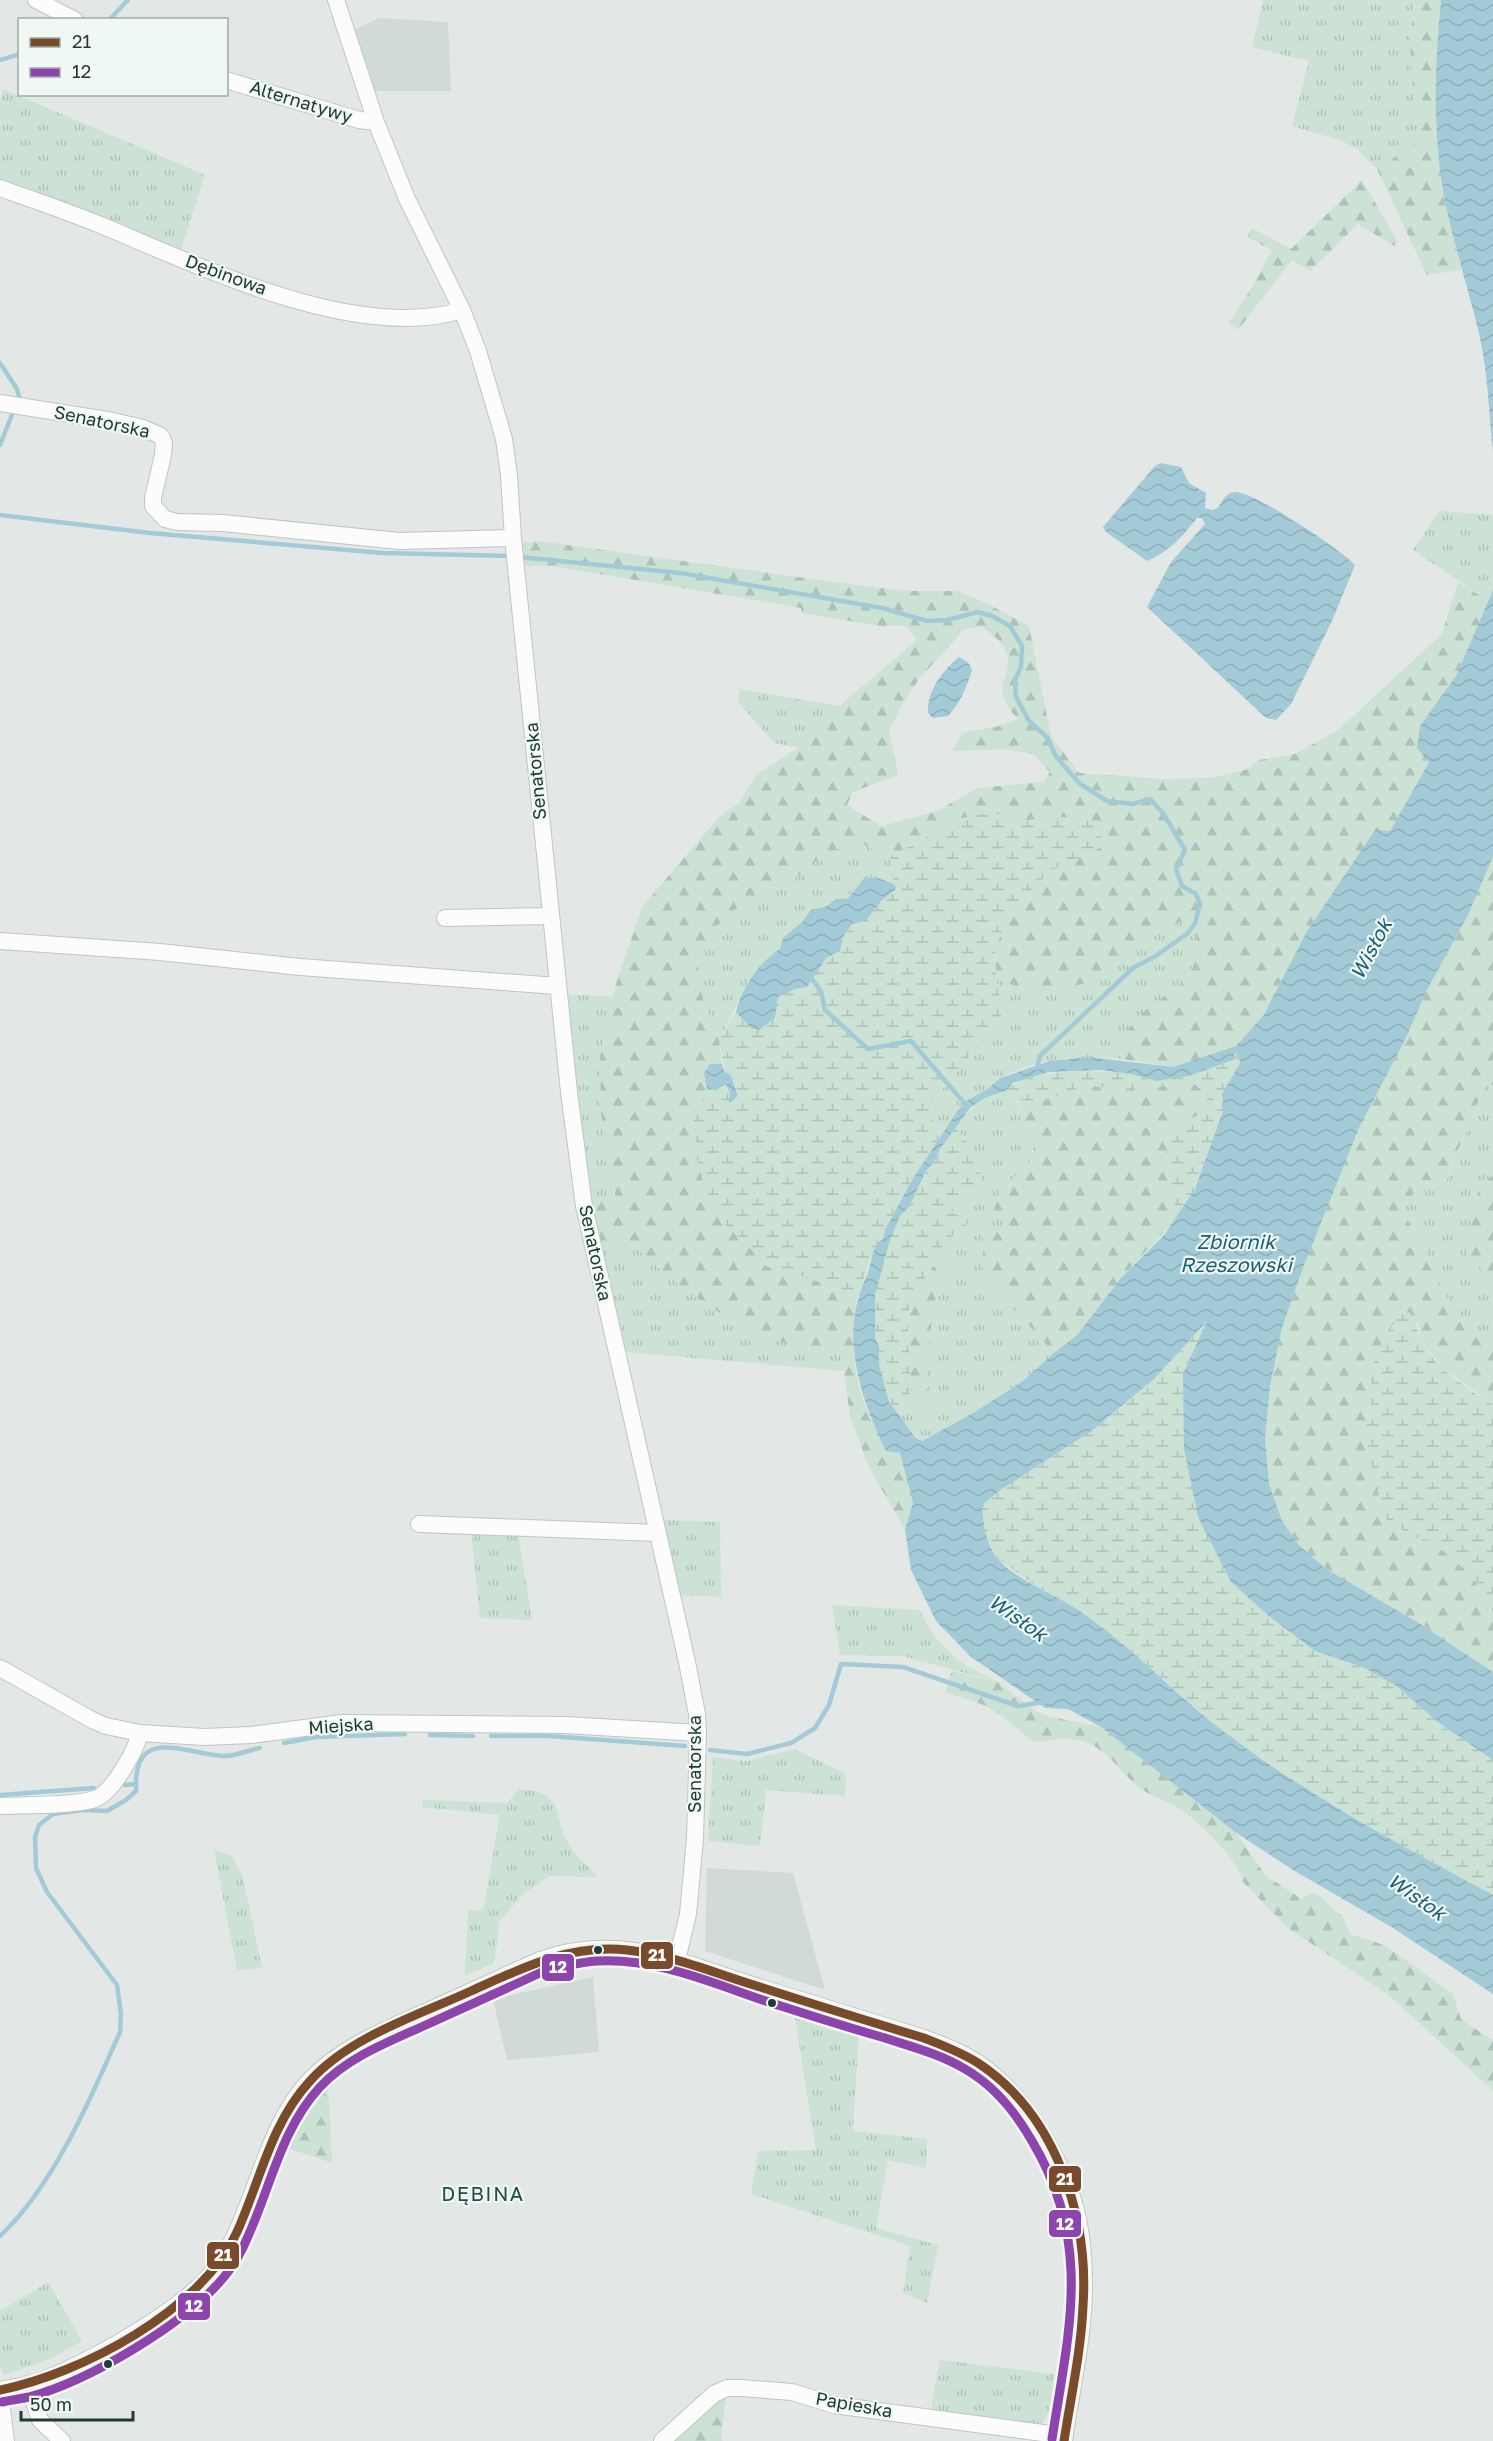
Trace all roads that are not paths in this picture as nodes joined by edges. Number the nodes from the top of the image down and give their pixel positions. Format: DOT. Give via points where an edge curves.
graph roads {
  1 [pos="36,0"];
  2 [pos="336,0"];
  3 [pos="71,18"];
  4 [pos="228,81"];
  5 [pos="376,122"];
  6 [pos="0,188"];
  7 [pos="462,310"];
  8 [pos="4,403"];
  9 [pos="513,538"];
  10 [pos="550,916"];
  11 [pos="445,918"];
  12 [pos="0,941"];
  13 [pos="557,986"];
  14 [pos="419,1524"];
  15 [pos="658,1533"];
  16 [pos="0,1668"];
  17 [pos="140,1733"];
  18 [pos="698,1733"];
  19 [pos="0,1806"];
  20 [pos="677,1960"];
  21 [pos="28,2384"];
  22 [pos="0,2391"];
  23 [pos="1064,2438"];
  24 [pos="6,2441"];
  25 [pos="62,2441"];
  26 [pos="662,2441"];
  1 -- 3 [label="street"];
  2 -- 5 [label="street, Senatorska"];
  4 -- 5 [label="street, Alternatywy"];
  5 -- 7 [label="street, Senatorska" via="407,199"];
  6 -- 7 [label="street, Dębinowa" via="213,271 327,309 417,317"];
  7 -- 9 [label="street, Senatorska" via="488,380 504,439"];
  8 -- 9 [label="street, Senatorska" via="113,421 161,436 163,455 153,506 165,519 399,541"];
  9 -- 10 [label="street, Senatorska"];
  10 -- 11 [label="street"];
  10 -- 13 [label="street, Senatorska"];
  12 -- 13 [label="street"];
  13 -- 15 [label="street, Senatorska" via="584,1206"];
  14 -- 15 [label="street"];
  15 -- 18 [label="street, Senatorska" via="687,1662"];
  16 -- 17 [label="street, Miejska" via="92,1720"];
  17 -- 18 [label="street, Miejska" via="227,1736 352,1723 566,1725"];
  17 -- 19 [label="street" via="129,1759 98,1798"];
  18 -- 20 [label="street, Senatorska" via="695,1839 688,1914"];
  20 -- 21 [label="street" via="622,1949 563,1952 362,2041 333,2058 305,2086 283,2117 227,2252 206,2280 169,2310 123,2339"];
  20 -- 23 [label="street" via="935,2042 986,2068 1011,2092 1056,2160 1073,2200 1082,2242 1080,2335"];
  21 -- 22 [label="street"];
  21 -- 25 [label="street" via="40,2420"];
  22 -- 24 [label="street"];
  23 -- 26 [label="street, Papieska" via="834,2405 792,2392 727,2388 714,2394"];
}
